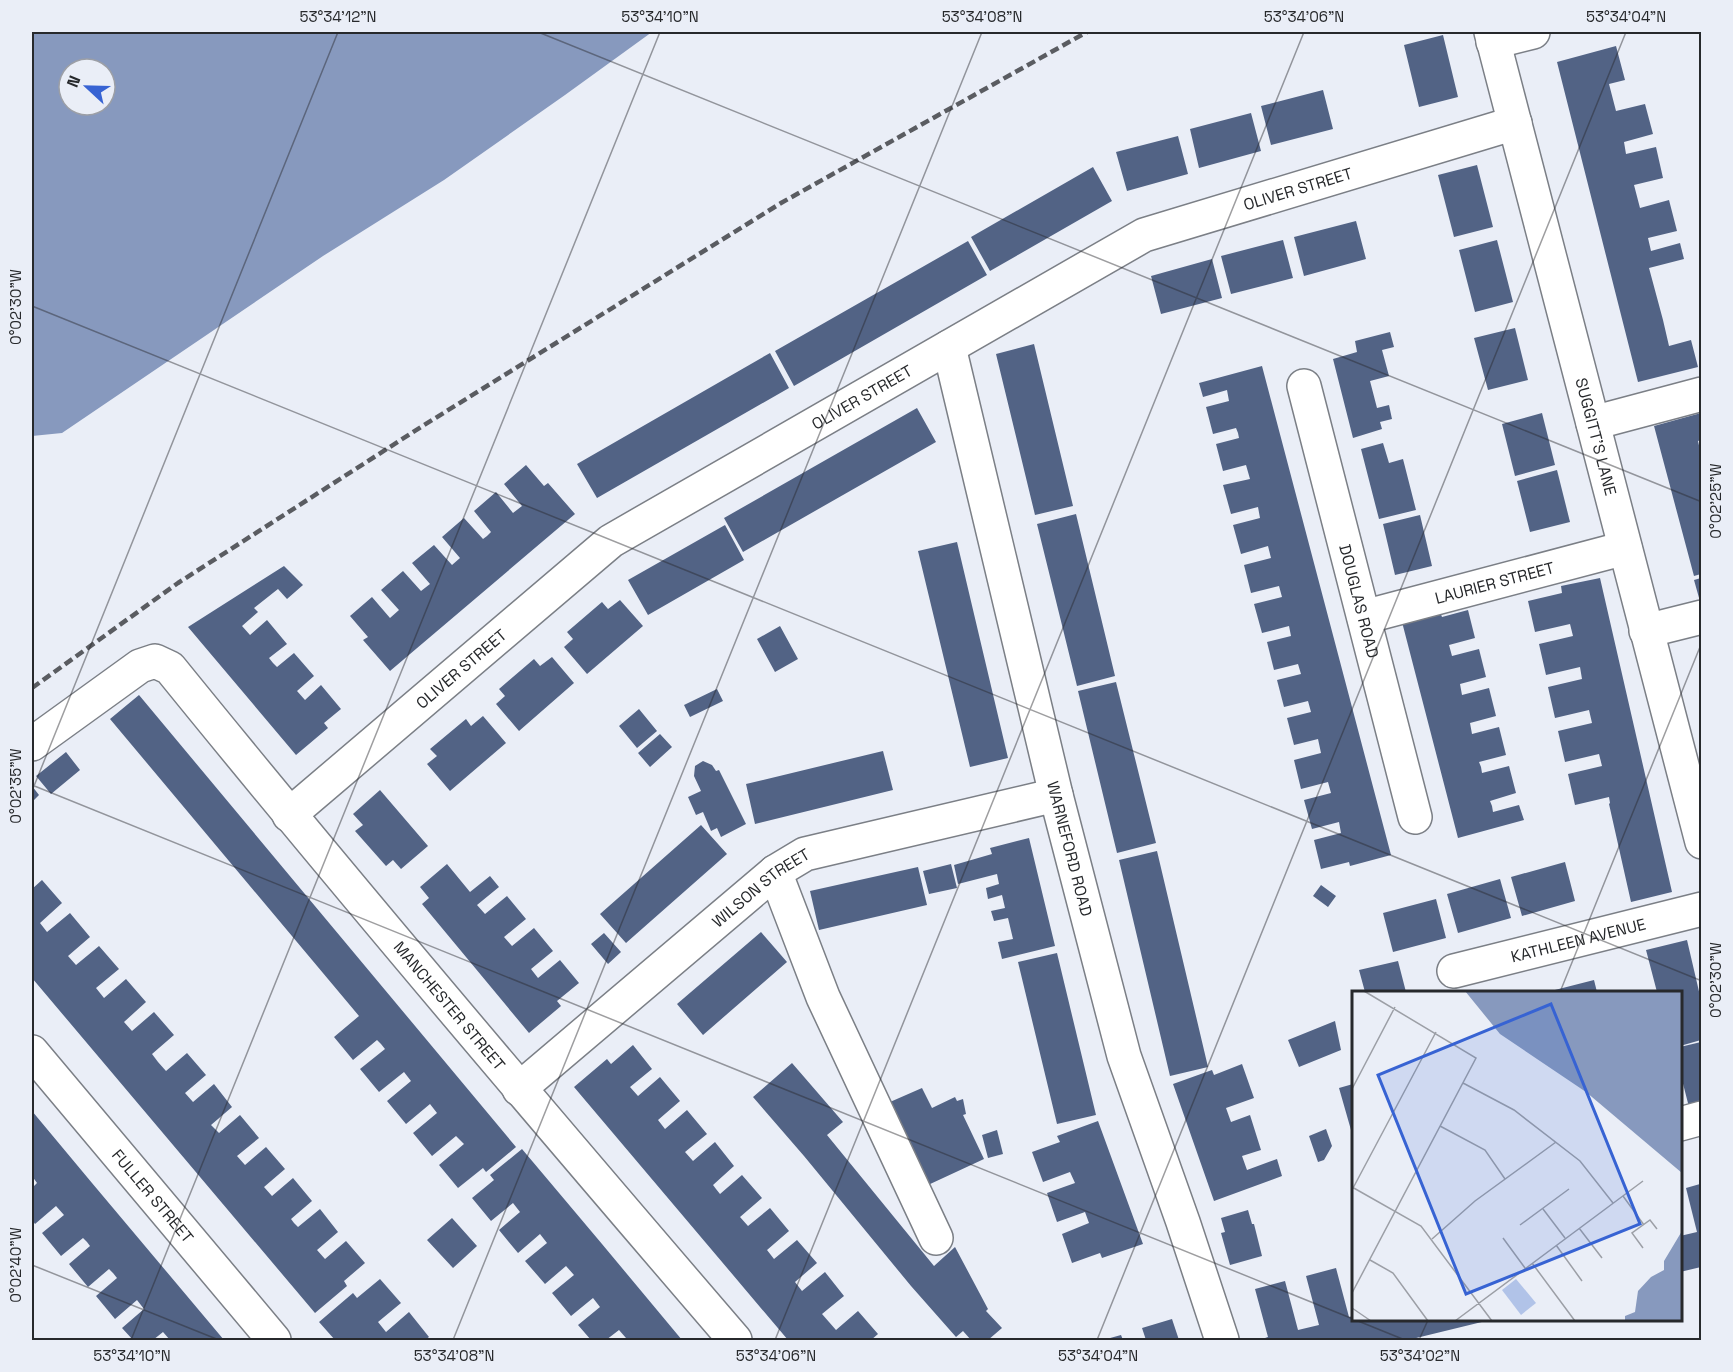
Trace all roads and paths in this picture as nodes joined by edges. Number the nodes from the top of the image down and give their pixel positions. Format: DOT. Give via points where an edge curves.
graph roads {
  1 [pos="1533,32"];
  2 [pos="1492,37"];
  3 [pos="1515,123"];
  4 [pos="949,347"];
  5 [pos="1304,386"];
  6 [pos="1701,394"];
  7 [pos="1593,423"];
  8 [pos="1625,548"];
  9 [pos="1364,616"];
  10 [pos="1701,617"];
  11 [pos="1646,631"];
  12 [pos="32,744"];
  13 [pos="1056,795"];
  14 [pos="289,815"];
  15 [pos="1415,817"];
  16 [pos="1701,839"];
  17 [pos="775,872"];
  18 [pos="1701,909"];
  19 [pos="1454,971"];
  20 [pos="32,1052"];
  21 [pos="519,1089"];
  22 [pos="1701,1118"];
  23 [pos="1682,1123"];
  24 [pos="936,1238"];
  25 [pos="274,1341"];
  26 [pos="735,1341"];
  27 [pos="1222,1341"];
  1 -- 2 [label="street"];
  2 -- 3 [label="street, SUGGITT'S LANE"];
  3 -- 4 [label="street, OLIVER STREET" via="1143,235"];
  3 -- 7 [label="street, SUGGITT'S LANE"];
  4 -- 13 [label="street, WARNEFORD ROAD"];
  4 -- 14 [label="street, OLIVER STREET" via="611,542"];
  5 -- 9 [label="street, DOUGLAS ROAD"];
  6 -- 7 [label="street"];
  7 -- 8 [label="street, SUGGITT'S LANE"];
  8 -- 9 [label="street, LAURIER STREET"];
  8 -- 11 [label="street, SUGGITT'S LANE"];
  9 -- 15 [label="street, DOUGLAS ROAD"];
  10 -- 11 [label="street"];
  11 -- 16 [label="street, SUGGITT'S LANE"];
  12 -- 14 [label="street, MANCHESTER STREET" via="140,666 155,661 170,668"];
  13 -- 17 [label="street, WILSON STREET" via="805,854"];
  13 -- 27 [label="street, WARNEFORD ROAD" via="1124,1056"];
  14 -- 21 [label="street, MANCHESTER STREET"];
  17 -- 21 [label="street, WILSON STREET"];
  17 -- 24 [label="street" via="823,997"];
  18 -- 19 [label="street, KATHLEEN AVENUE"];
  20 -- 25 [label="street, FULLER STREET"];
  21 -- 26 [label="street, MANCHESTER STREET"];
  22 -- 23 [label="street"];
}
